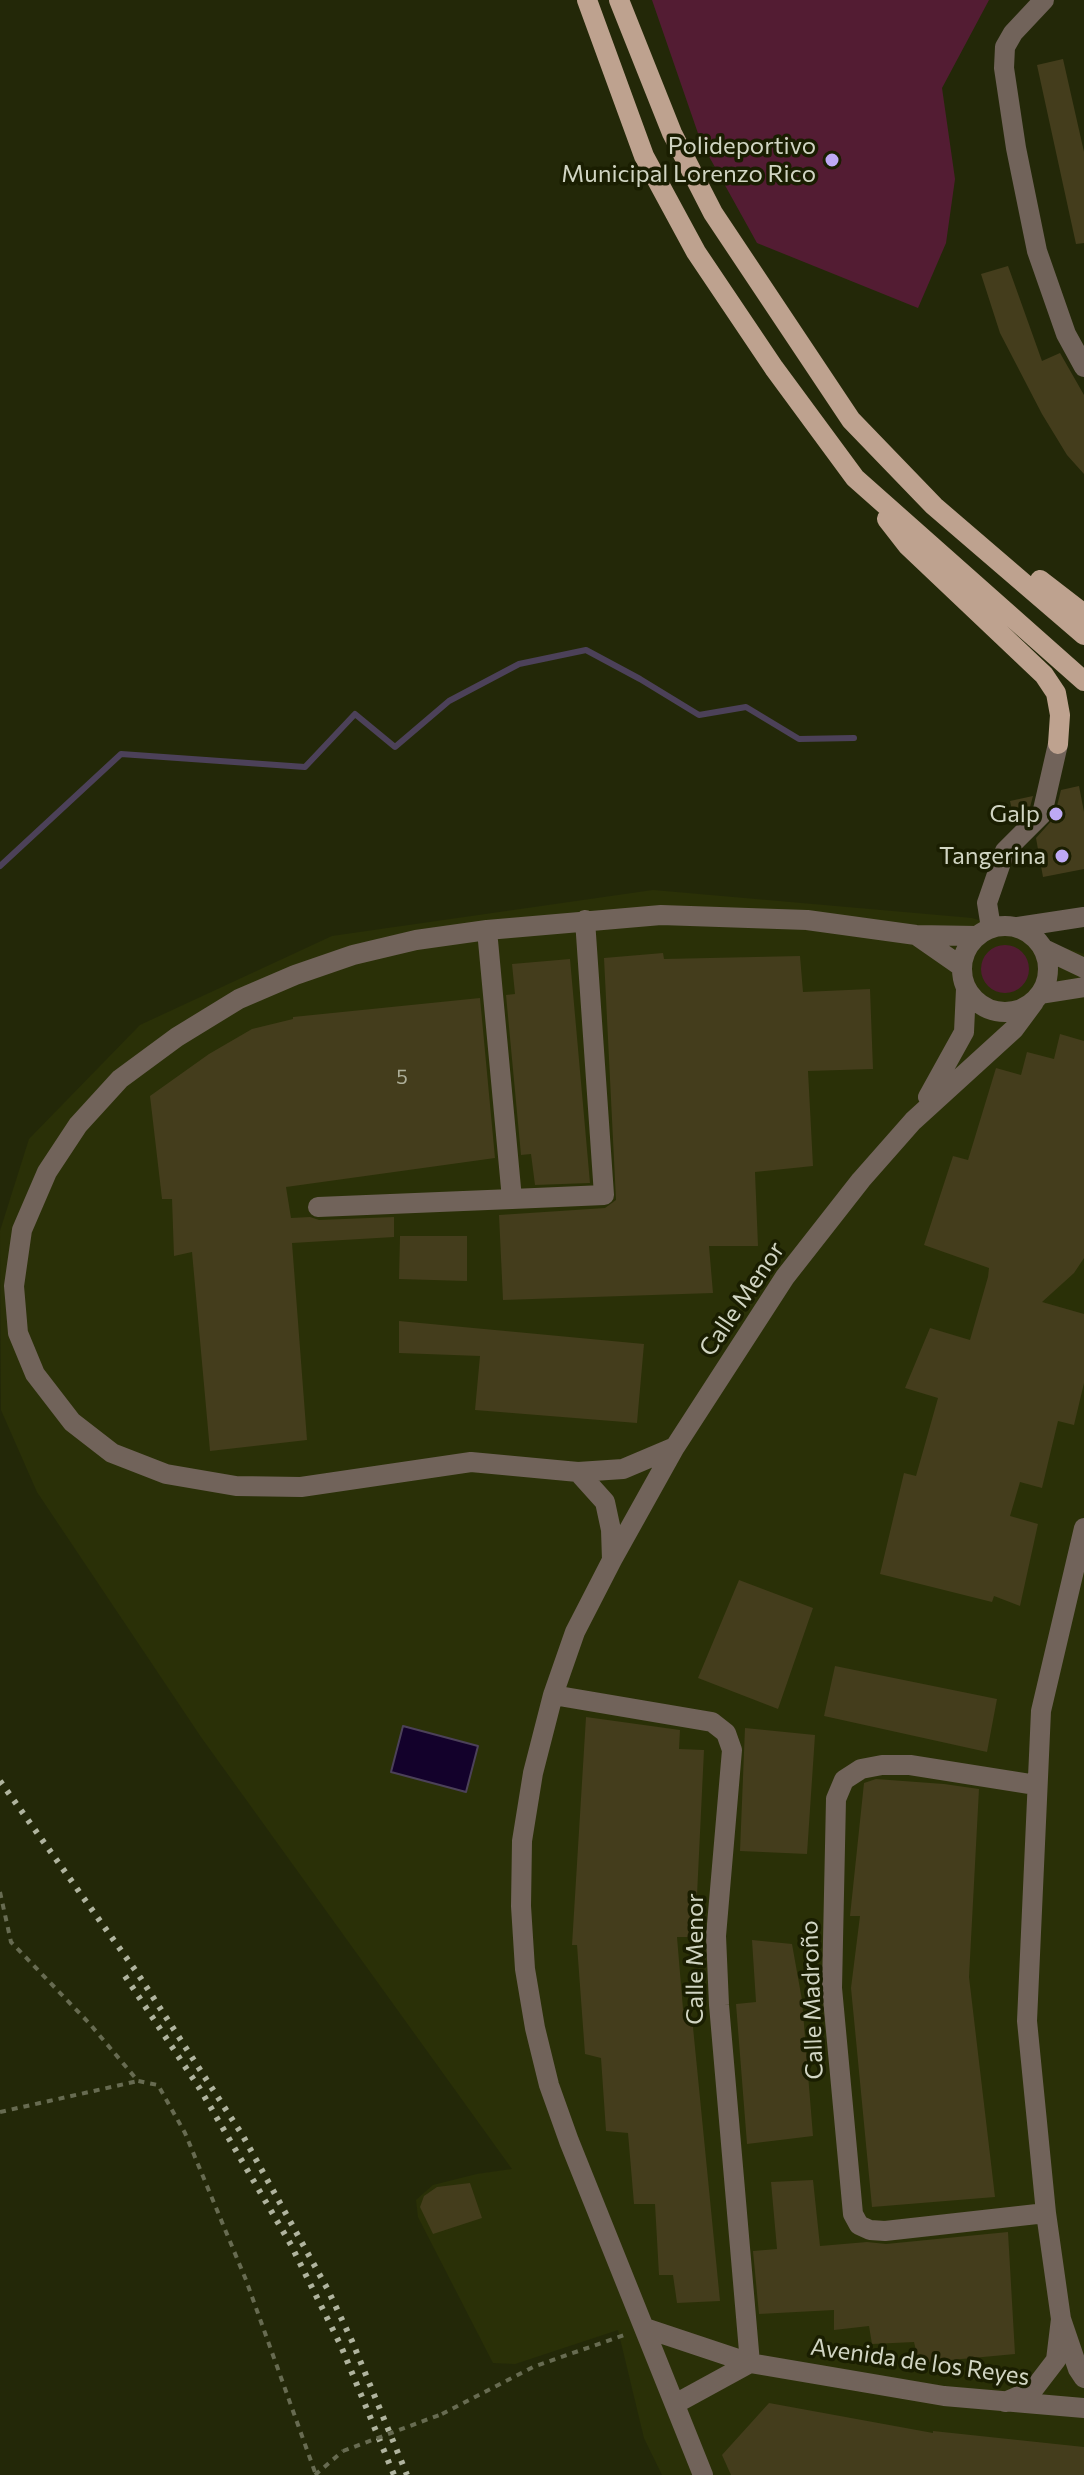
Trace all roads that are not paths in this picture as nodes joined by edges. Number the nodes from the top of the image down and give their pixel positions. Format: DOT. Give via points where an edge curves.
graph roads {
  1 [pos="587,0"];
  2 [pos="619,0"];
  3 [pos="1044,0"];
  4 [pos="1084,367"];
  5 [pos="855,478"];
  6 [pos="934,506"];
  7 [pos="1084,614"];
  8 [pos="1084,635"];
  9 [pos="1084,681"];
  10 [pos="1058,744"];
  11 [pos="1076,919"];
  12 [pos="585,920"];
  13 [pos="1018,927"];
  14 [pos="487,930"];
  15 [pos="984,932"];
  16 [pos="916,935"];
  17 [pos="1042,946"];
  18 [pos="962,967"];
  19 [pos="1084,968"];
  20 [pos="1084,987"];
  21 [pos="966,989"];
  22 [pos="1038,998"];
  23 [pos="913,1121"];
  24 [pos="512,1199"];
  25 [pos="318,1207"];
  26 [pos="675,1447"];
  27 [pos="578,1472"];
  28 [pos="1084,1530"];
  29 [pos="612,1560"];
  30 [pos="553,1695"];
  31 [pos="1036,1785"];
  32 [pos="1046,2213"];
  33 [pos="1061,2319"];
  34 [pos="645,2328"];
  35 [pos="750,2363"];
  36 [pos="1084,2378"];
  37 [pos="1002,2403"];
  38 [pos="675,2404"];
  39 [pos="1084,2408"];
  40 [pos="703,2475"];
  1 -- 5 [label="main road" via="644,156 696,252"];
  2 -- 6 [label="main road" via="672,133 713,213 851,420"];
  3 -- 4 [label="street" via="1013,33 1005,47 1004,68 1037,251 1066,334"];
  5 -- 9 [label="main road"];
  5 -- 10 [label="main road" via="908,546 1044,675 1056,693"];
  6 -- 7 [label="main road"];
  6 -- 8 [label="main road"];
  10 -- 15 [label="street" via="1042,814 1005,851 987,903"];
  11 -- 13 [label="street"];
  11 -- 17 [label="street"];
  12 -- 14 [label="street"];
  12 -- 16 [label="street" via="661,915 807,920"];
  12 -- 24 [label="street" via="604,1195"];
  13 -- 15 [label="street"];
  13 -- 17 [label="street"];
  14 -- 24 [label="street"];
  14 -- 27 [label="street" via="416,940 295,975 239,999 120,1079 78,1125 47,1172 22,1230 14,1286 18,1333 35,1374 72,1422 112,1453 166,1474 236,1486 301,1487 471,1462"];
  15 -- 16 [label="street"];
  15 -- 18 [label="street" via="969,945"];
  16 -- 18 [label="street"];
  17 -- 19 [label="street"];
  17 -- 22 [label="street" via="1049,972"];
  18 -- 21 [label="street"];
  20 -- 22 [label="street"];
  21 -- 22 [label="street" via="974,1000 997,1012 1023,1009"];
  21 -- 23 [label="street, Calle Menor" via="964,1032"];
  22 -- 23 [label="street, Calle Menor" via="1014,1029"];
  23 -- 26 [label="street, Calle Menor" via="785,1277"];
  24 -- 25 [label="street"];
  26 -- 27 [label="street" via="623,1469"];
  26 -- 29 [label="street, Calle Menor"];
  27 -- 29 [label="street" via="605,1502"];
  28 -- 31 [label="street" via="1041,1711"];
  29 -- 30 [label="street, Calle Menor" via="575,1632"];
  30 -- 34 [label="street, Calle Menor" via="522,1841 525,1969 549,2085"];
  30 -- 35 [label="street, Calle Menor" via="712,1722 726,1733 732,1750 716,1936"];
  31 -- 32 [label="street" via="1027,2021"];
  31 -- 32 [label="street, Calle Madroño" via="910,1765 861,1769 844,1780 836,1799 832,1988 853,2214 859,2225 885,2231"];
  32 -- 33 [label="street"];
  33 -- 36 [label="street"];
  33 -- 37 [label="street" via="1056,2360 1033,2390"];
  34 -- 35 [label="street, Avenida de los Reyes"];
  34 -- 38 [label="street, Calle Menor"];
  35 -- 37 [label="street, Avenida de los Reyes"];
  35 -- 38 [label="street"];
  37 -- 39 [label="street, Avenida de los Reyes"];
  38 -- 40 [label="street, Calle Menor"];
}
